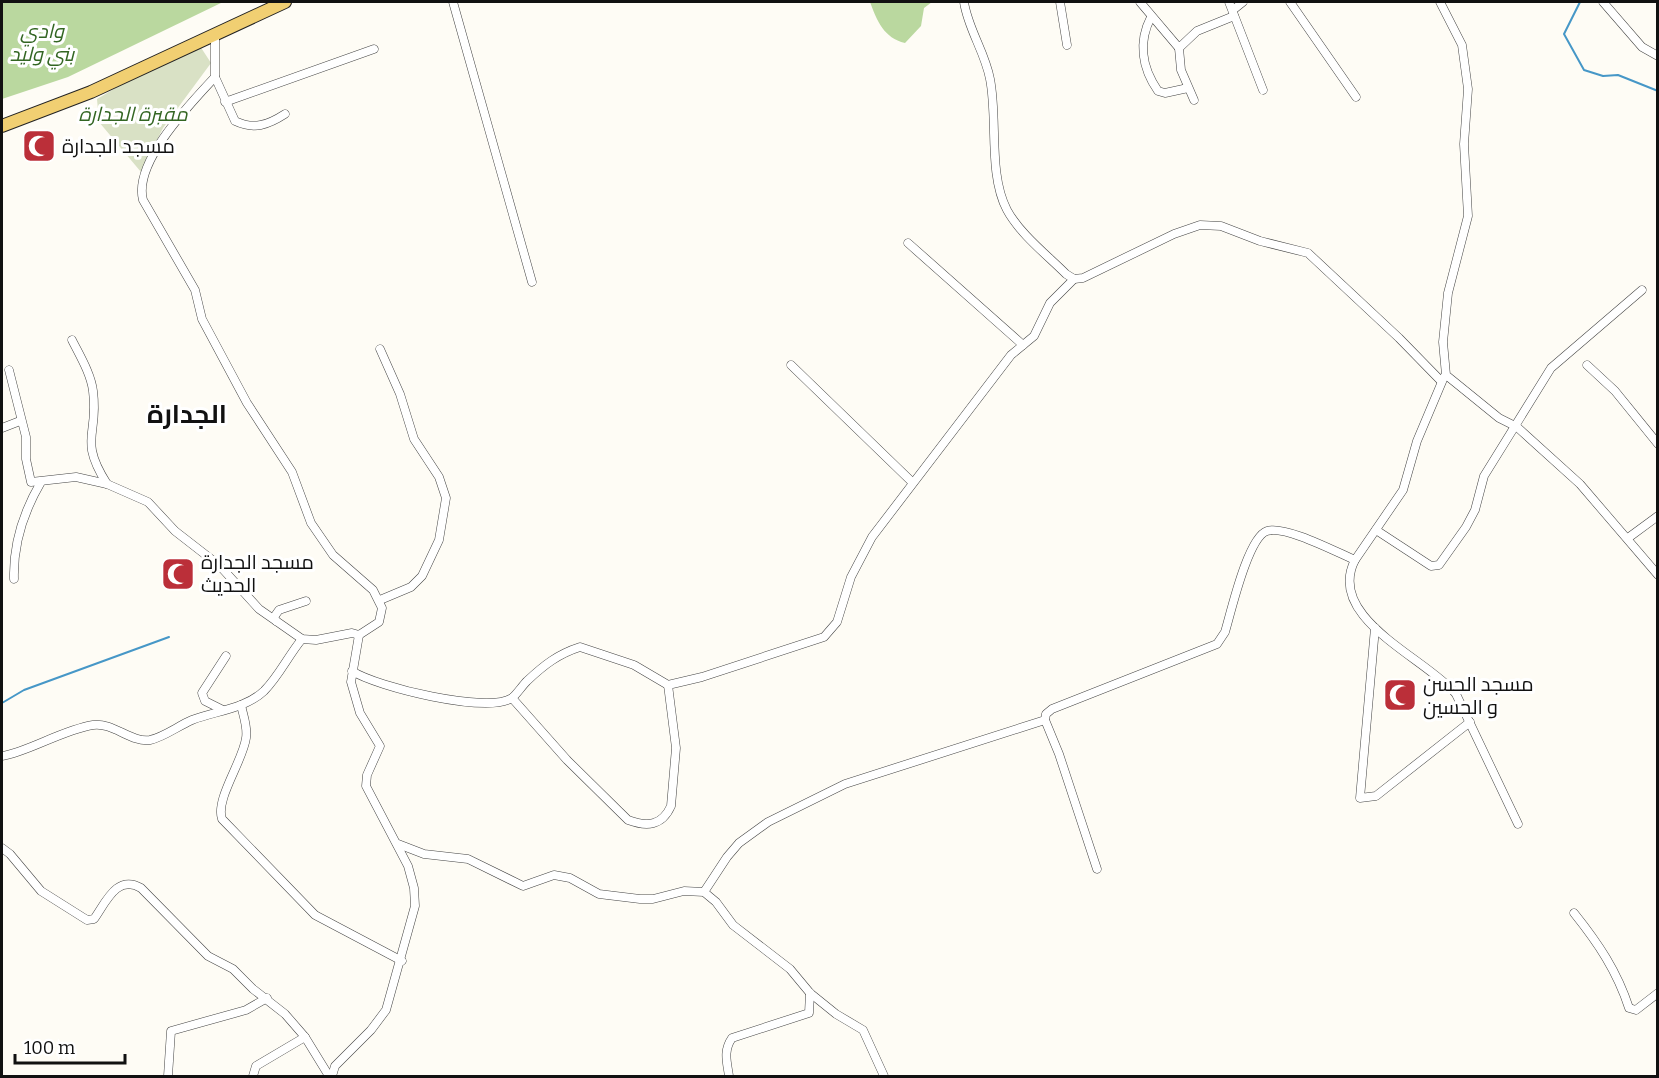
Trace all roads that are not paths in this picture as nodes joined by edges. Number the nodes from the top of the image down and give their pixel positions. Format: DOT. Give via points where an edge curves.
graph roads {
  1 [pos="285,2"];
  2 [pos="453,2"];
  3 [pos="964,2"];
  4 [pos="1060,2"];
  5 [pos="1140,2"];
  6 [pos="1229,2"];
  7 [pos="1243,2"];
  8 [pos="1290,2"];
  9 [pos="1440,2"];
  10 [pos="1603,2"];
  11 [pos="1234,13"];
  12 [pos="1151,16"];
  13 [pos="215,35"];
  14 [pos="1067,45"];
  15 [pos="1179,48"];
  16 [pos="374,49"];
  17 [pos="1658,56"];
  18 [pos="215,77"];
  19 [pos="1188,88"];
  20 [pos="1263,90"];
  21 [pos="1356,97"];
  22 [pos="1194,100"];
  23 [pos="225,102"];
  24 [pos="285,114"];
  25 [pos="2,126"];
  26 [pos="908,243"];
  27 [pos="1074,279"];
  28 [pos="532,282"];
  29 [pos="1642,290"];
  30 [pos="72,340"];
  31 [pos="1023,345"];
  32 [pos="380,349"];
  33 [pos="791,365"];
  34 [pos="1587,365"];
  35 [pos="9,370"];
  36 [pos="1444,378"];
  37 [pos="20,421"];
  38 [pos="1517,427"];
  39 [pos="2,428"];
  40 [pos="1658,444"];
  41 [pos="40,482"];
  42 [pos="912,482"];
  43 [pos="107,484"];
  44 [pos="1658,516"];
  45 [pos="1376,530"];
  46 [pos="1628,538"];
  47 [pos="1354,560"];
  48 [pos="1658,575"];
  49 [pos="14,579"];
  50 [pos="380,600"];
  51 [pos="306,601"];
  52 [pos="276,621"];
  53 [pos="1375,628"];
  54 [pos="359,634"];
  55 [pos="302,639"];
  56 [pos="226,656"];
  57 [pos="352,671"];
  58 [pos="668,684"];
  59 [pos="512,698"];
  60 [pos="241,705"];
  61 [pos="223,710"];
  62 [pos="1045,720"];
  63 [pos="1470,722"];
  64 [pos="2,756"];
  65 [pos="1518,824"];
  66 [pos="398,844"];
  67 [pos="2,848"];
  68 [pos="1097,869"];
  69 [pos="704,892"];
  70 [pos="1574,913"];
  71 [pos="402,960"];
  72 [pos="810,993"];
  73 [pos="1658,993"];
  74 [pos="267,998"];
  75 [pos="305,1036"];
  76 [pos="323,1066"];
  77 [pos="335,1066"];
  78 [pos="168,1077"];
  79 [pos="253,1077"];
  80 [pos="330,1077"];
  81 [pos="729,1077"];
  82 [pos="884,1077"];
  1 -- 13 [label="main road"];
  2 -- 28 [label="street"];
  3 -- 27 [label="street" via="990,77 1003,201 1014,220"];
  4 -- 14 [label="street"];
  5 -- 12 [label="street"];
  6 -- 11 [label="street"];
  7 -- 11 [label="street"];
  8 -- 21 [label="street"];
  9 -- 36 [label="street" via="1458,32 1467,78 1464,144 1468,216 1448,293"];
  10 -- 17 [label="street" via="1642,47"];
  11 -- 15 [label="street" via="1197,31"];
  11 -- 20 [label="street"];
  12 -- 15 [label="street"];
  12 -- 19 [label="street" via="1141,46 1153,84 1166,93"];
  13 -- 18 [label="street"];
  13 -- 25 [label="main road" via="91,92"];
  15 -- 19 [label="street"];
  16 -- 23 [label="street"];
  18 -- 23 [label="street"];
  18 -- 50 [label="street" via="168,132 144,178 143,200 195,290 202,319 247,403 287,463 315,530 333,555 367,583"];
  19 -- 22 [label="street"];
  23 -- 24 [label="street" via="235,121 245,126 258,126"];
  26 -- 31 [label="street"];
  27 -- 31 [label="street" via="1050,303 1037,332"];
  27 -- 36 [label="street" via="1174,234 1200,225 1221,226 1308,254"];
  29 -- 38 [label="street" via="1551,368"];
  30 -- 43 [label="street" via="93,387 90,446 94,464"];
  31 -- 42 [label="street" via="1011,355"];
  32 -- 50 [label="street" via="414,438 439,477 446,498 439,540 422,576 411,587"];
  33 -- 42 [label="street"];
  34 -- 40 [label="street" via="1615,391"];
  35 -- 37 [label="street"];
  36 -- 38 [label="street" via="1498,418"];
  36 -- 45 [label="street" via="1417,441 1403,490"];
  37 -- 39 [label="street"];
  37 -- 41 [label="street" via="26,437 29,478"];
  38 -- 45 [label="street" via="1480,484 1475,510 1466,527 1436,567"];
  38 -- 46 [label="street" via="1580,484"];
  41 -- 43 [label="street" via="68,476"];
  41 -- 49 [label="street" via="27,506"];
  42 -- 58 [label="street" via="860,557 832,631 801,645"];
  43 -- 52 [label="street" via="148,502"];
  44 -- 46 [label="street"];
  45 -- 47 [label="street"];
  46 -- 48 [label="street"];
  47 -- 53 [label="street" via="1349,586 1356,607"];
  47 -- 62 [label="street" via="1282,531 1265,531 1251,549 1225,632 1217,644 1052,709"];
  50 -- 54 [label="street" via="382,619"];
  51 -- 52 [label="street" via="279,610"];
  52 -- 55 [label="street"];
  53 -- 63 [label="street" via="1444,680"];
  53 -- 63 [label="street" via="1360,798 1376,796"];
  54 -- 55 [label="street"];
  54 -- 57 [label="street"];
  55 -- 60 [label="street" via="262,693"];
  56 -- 61 [label="street" via="202,693 205,701"];
  57 -- 59 [label="street" via="374,682 432,697 500,702"];
  57 -- 66 [label="street" via="351,682 360,713 380,746 367,775 368,795"];
  58 -- 59 [label="street" via="634,665 580,647 550,660"];
  58 -- 59 [label="street" via="676,748 673,788 667,815 652,825 628,820"];
  60 -- 61 [label="street"];
  60 -- 71 [label="street" via="246,736 221,804 222,819 315,915"];
  61 -- 64 [label="street" via="150,740 108,725 93,725"];
  62 -- 68 [label="street"];
  62 -- 69 [label="street" via="845,784 768,822 739,843"];
  63 -- 65 [label="street"];
  66 -- 69 [label="street" via="424,854 468,859 523,886 554,875 570,878 599,894 640,899 684,891"];
  66 -- 71 [label="street" via="412,877 415,897"];
  67 -- 74 [label="street" via="40,891 87,920 94,919 118,887 129,883 141,888 208,956 233,969"];
  69 -- 72 [label="street" via="733,925 790,969"];
  70 -- 73 [label="street" via="1603,950 1629,1008 1636,1010"];
  71 -- 77 [label="street" via="382,1017"];
  72 -- 81 [label="street" via="809,1013 803,1017 732,1038 726,1056"];
  72 -- 82 [label="street" via="863,1030"];
  74 -- 75 [label="street"];
  74 -- 78 [label="street" via="246,1010 171,1031"];
  75 -- 76 [label="street"];
  75 -- 79 [label="street" via="256,1066"];
  76 -- 77 [label="street"];
  76 -- 80 [label="street"];
  77 -- 80 [label="street"];
}
